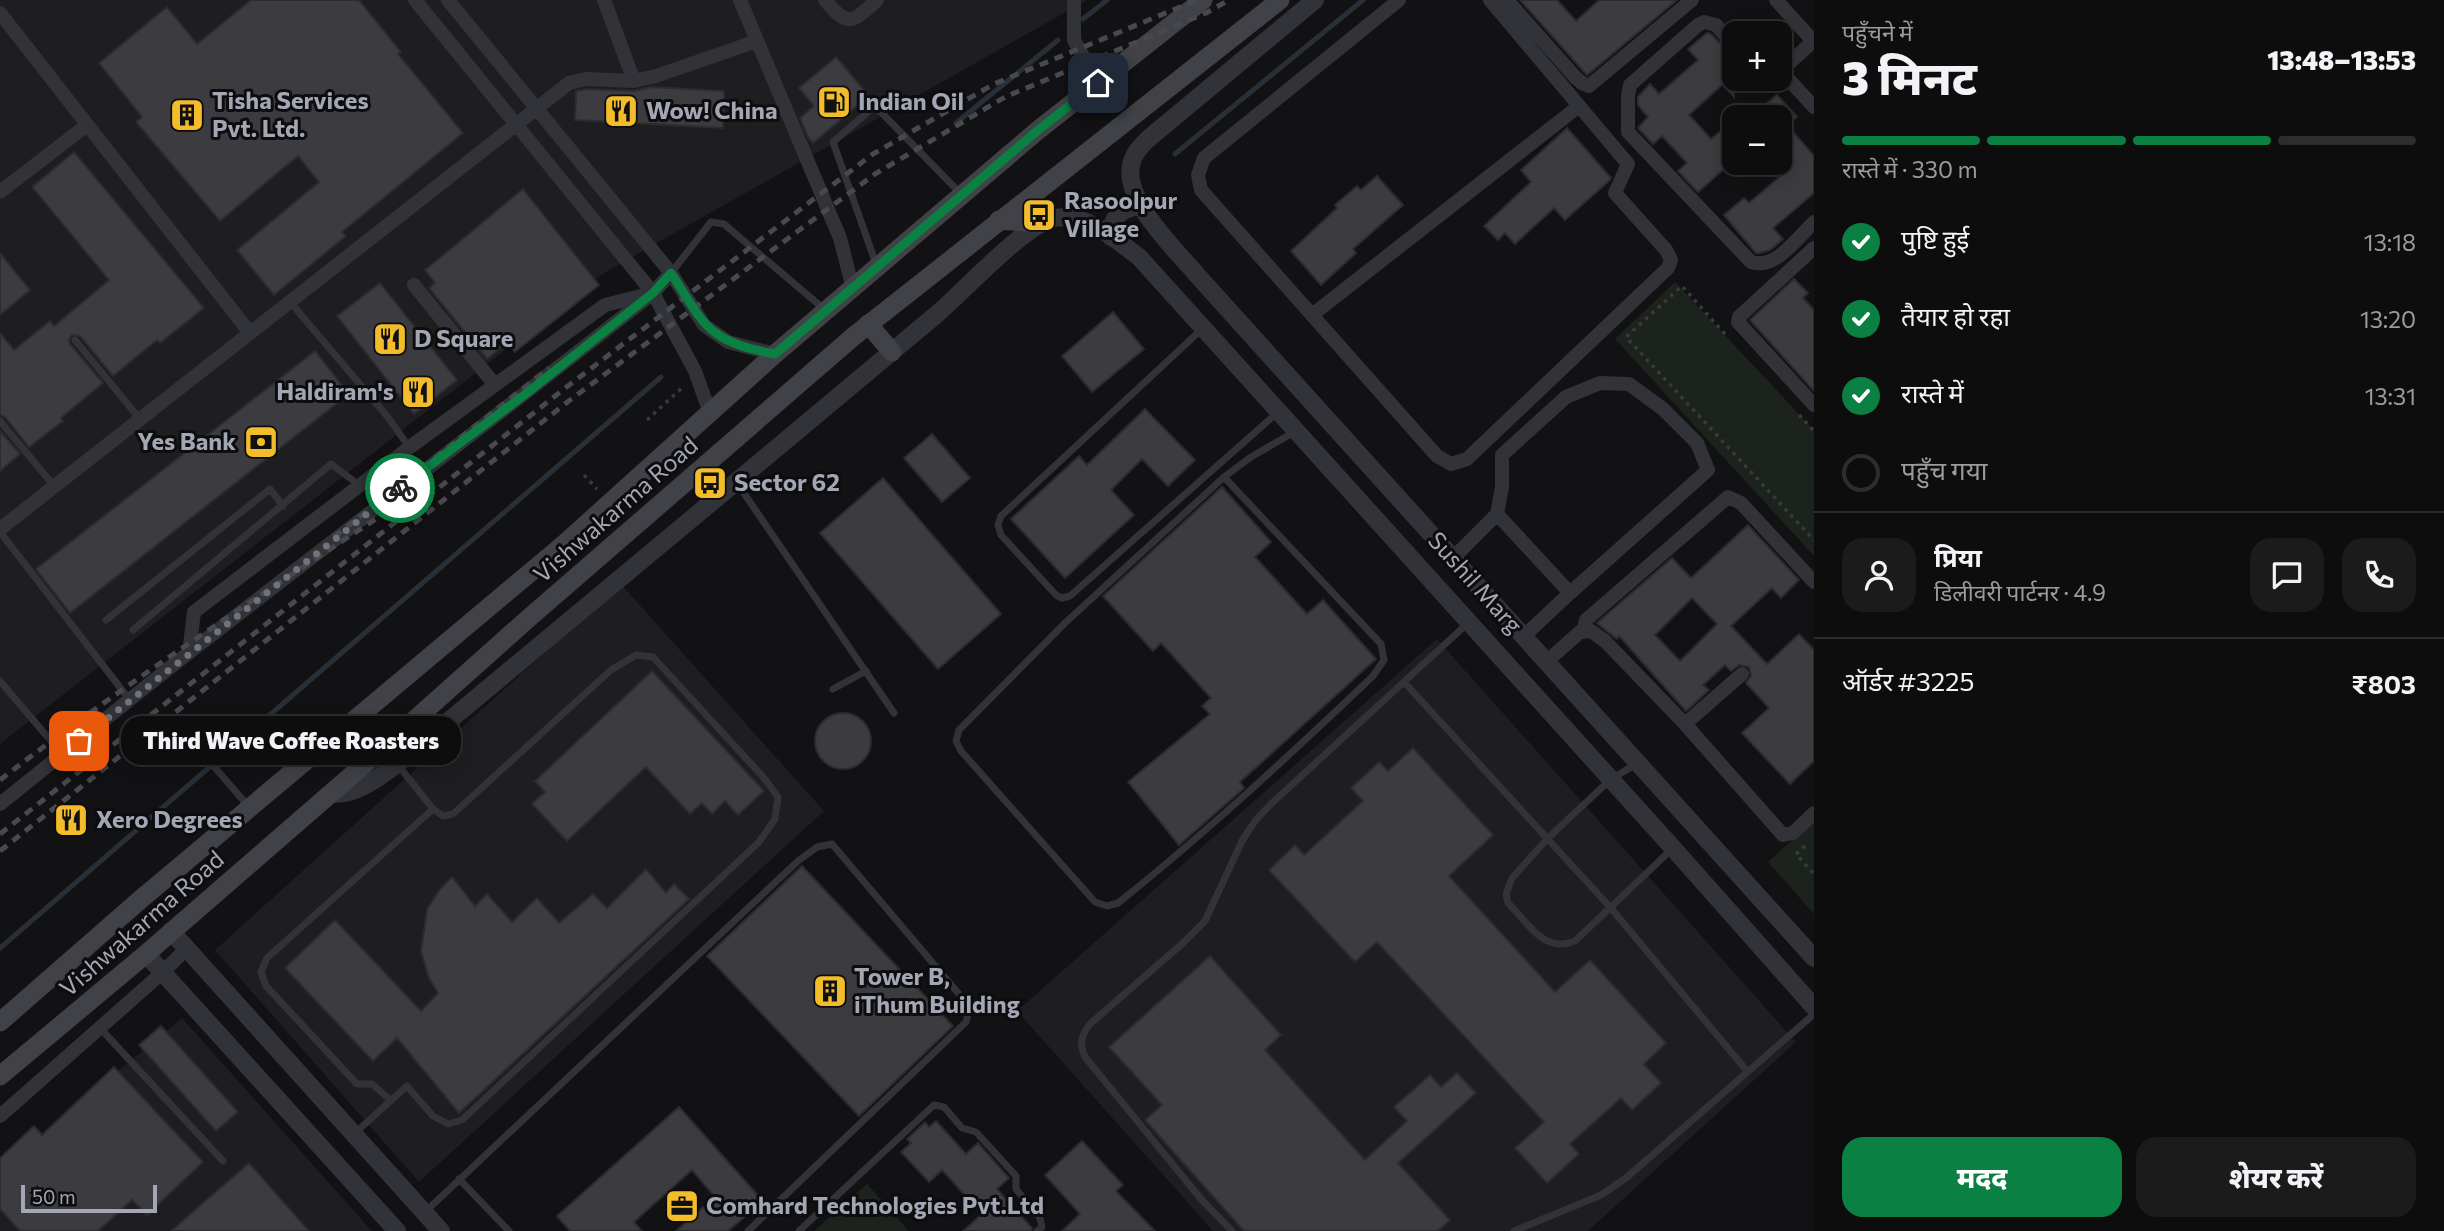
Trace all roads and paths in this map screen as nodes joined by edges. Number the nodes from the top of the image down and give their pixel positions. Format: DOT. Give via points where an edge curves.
graph roads {
  1 [pos="415,0"];
  2 [pos="448,0"];
  3 [pos="604,0"];
  4 [pos="740,0"];
  5 [pos="825,0"];
  6 [pos="877,0"];
  7 [pos="1074,0"];
  8 [pos="1203,0"];
  9 [pos="1280,0"];
  10 [pos="1315,0"];
  11 [pos="1399,0"];
  12 [pos="1490,0"];
  13 [pos="1507,0"];
  14 [pos="1692,0"];
  15 [pos="1776,0"];
  16 [pos="0,13"];
  17 [pos="1722,32"];
  18 [pos="757,41"];
  19 [pos="1814,42"];
  20 [pos="1792,60"];
  21 [pos="634,80"];
  22 [pos="1098,83"];
  23 [pos="1792,83"];
  24 [pos="1579,106"];
  25 [pos="1814,107"];
  26 [pos="537,108"];
  27 [pos="517,124"];
  28 [pos="87,125"];
  29 [pos="0,192"];
  30 [pos="962,195"];
  31 [pos="1140,206"];
  32 [pos="999,220"];
  33 [pos="1814,222"];
  34 [pos="1041,223"];
  35 [pos="1111,237"];
  36 [pos="1814,248"];
  37 [pos="878,268"];
  38 [pos="671,273"];
  39 [pos="414,285"];
  40 [pos="853,289"];
  41 [pos="653,293"];
  42 [pos="290,301"];
  43 [pos="827,311"];
  44 [pos="1312,315"];
  45 [pos="868,324"];
  46 [pos="1203,328"];
  47 [pos="250,333"];
  48 [pos="1728,338"];
  49 [pos="75,340"];
  50 [pos="892,352"];
  51 [pos="775,354"];
  52 [pos="695,371"];
  53 [pos="495,384"];
  54 [pos="1814,405"];
  55 [pos="1794,409"];
  56 [pos="1279,412"];
  57 [pos="710,413"];
  58 [pos="140,418"];
  59 [pos="647,420"];
  60 [pos="0,421"];
  61 [pos="1814,431"];
  62 [pos="1296,432"];
  63 [pos="410,447"];
  64 [pos="1224,477"];
  65 [pos="737,484"];
  66 [pos="360,485"];
  67 [pos="54,486"];
  68 [pos="283,506"];
  69 [pos="1497,514"];
  70 [pos="0,531"];
  71 [pos="1814,540"];
  72 [pos="563,545"];
  73 [pos="1452,558"];
  74 [pos="584,570"];
  75 [pos="1814,582"];
  76 [pos="508,592"];
  77 [pos="1570,593"];
  78 [pos="530,617"];
  79 [pos="106,620"];
  80 [pos="1469,623"];
  81 [pos="133,630"];
  82 [pos="1583,632"];
  83 [pos="1524,636"];
  84 [pos="189,653"];
  85 [pos="1546,662"];
  86 [pos="866,671"];
  87 [pos="1742,674"];
  88 [pos="0,681"];
  89 [pos="1404,682"];
  90 [pos="833,689"];
  91 [pos="130,700"];
  92 [pos="894,713"];
  93 [pos="1685,724"];
  94 [pos="62,754"];
  95 [pos="204,755"];
  96 [pos="1638,763"];
  97 [pos="397,764"];
  98 [pos="1611,780"];
  99 [pos="331,794"];
  100 [pos="0,804"];
  101 [pos="250,808"];
  102 [pos="433,809"];
  103 [pos="1814,813"];
  104 [pos="1548,838"];
  105 [pos="1805,846"];
  106 [pos="1673,848"];
  107 [pos="1814,874"];
  108 [pos="1611,907"];
  109 [pos="171,931"];
  110 [pos="187,948"];
  111 [pos="146,954"];
  112 [pos="1814,958"];
  113 [pos="163,972"];
  114 [pos="1814,1007"];
  115 [pos="1814,1014"];
  116 [pos="0,1022"];
  117 [pos="100,1028"];
  118 [pos="1747,1071"];
  119 [pos="0,1076"];
  120 [pos="391,1101"];
  121 [pos="0,1116"];
  122 [pos="354,1134"];
  123 [pos="223,1161"];
  124 [pos="459,1180"];
  125 [pos="424,1213"];
  126 [pos="397,1231"];
  127 [pos="440,1231"];
  128 [pos="509,1231"];
  129 [pos="748,1231"];
  130 [pos="799,1231"];
  131 [pos="1037,1231"];
  132 [pos="1232,1231"];
  133 [pos="1514,1231"];
  1 -- 27 [label="street"];
  2 -- 26 [label="street"];
  3 -- 21 [label="street"];
  4 -- 18 [label="street"];
  5 -- 6 [label="street" via="846,21"];
  7 -- 22 [label="street" via="1074,40"];
  8 -- 22 [label="main road, Vishwakarma Road"];
  9 -- 32 [label="main road, Vishwakarma Road"];
  10 -- 31 [label="street" via="1138,150 1130,166"];
  11 -- 44 [label="street" via="1204,158 1198,175 1201,190"];
  12 -- 24 [label="street"];
  13 -- 14 [label="street" via="1576,78 1589,86"];
  15 -- 19 [label="street"];
  16 -- 28 [label="street"];
  17 -- 33 [label="street" via="1716,25 1698,25 1630,86 1628,132 1751,262 1773,261"];
  18 -- 21 [label="street"];
  18 -- 40 [label="street" via="840,238"];
  19 -- 20 [label="street"];
  21 -- 26 [label="street" via="569,83"];
  22 -- 30 [label="main road, Vishwakarma Road"];
  23 -- 25 [label="street"];
  24 -- 44 [label="street"];
  24 -- 44 [label="street" via="1628,164 1615,193 1671,260 1668,268 1467,458 1451,464 1437,456"];
  26 -- 27 [label="street"];
  26 -- 38 [label="street"];
  27 -- 41 [label="street"];
  27 -- 42 [label="street"];
  28 -- 29 [label="street"];
  28 -- 47 [label="street"];
  30 -- 37 [label="main road, Vishwakarma Road"];
  30 -- 37 [label="lane" via="875,107 833,142"];
  31 -- 35 [label="street" via="1116,216"];
  31 -- 73 [label="street, Sushil Marg" via="1196,275"];
  32 -- 34 [label="main road"];
  32 -- 45 [label="main road, Vishwakarma Road"];
  34 -- 35 [label="street, Sushil Marg" via="1069,218"];
  34 -- 50 [label="street"];
  35 -- 46 [label="street, Sushil Marg" via="1139,257"];
  36 -- 54 [label="street" via="1738,322"];
  37 -- 40 [label="main road, Vishwakarma Road"];
  38 -- 41 [label="street"];
  38 -- 43 [label="lane" via="711,222 724,224"];
  38 -- 51 [label="street" via="714,333 728,342"];
  39 -- 53 [label="street"];
  40 -- 43 [label="main road, Vishwakarma Road"];
  41 -- 52 [label="street"];
  41 -- 53 [label="street" via="605,305"];
  41 -- 84 [label="street"];
  42 -- 47 [label="street"];
  42 -- 63 [label="lane"];
  43 -- 51 [label="main road, Vishwakarma Road"];
  45 -- 50 [label="main road"];
  45 -- 74 [label="main road, Vishwakarma Road"];
  46 -- 56 [label="street, Sushil Marg"];
  46 -- 56 [label="lane" via="1001,516 1002,535 1056,595 1070,596"];
  47 -- 58 [label="street"];
  48 -- 71 [label="path" via="1682,286 1626,337"];
  49 -- 58 [label="lane"];
  50 -- 65 [label="street"];
  51 -- 57 [label="main road, Vishwakarma Road"];
  52 -- 57 [label="street"];
  52 -- 59 [label="path" via="681,391"];
  53 -- 63 [label="street"];
  55 -- 61 [label="path"];
  56 -- 62 [label="street, Sushil Marg"];
  57 -- 72 [label="main road, Vishwakarma Road"];
  58 -- 67 [label="street"];
  60 -- 67 [label="lane"];
  62 -- 64 [label="lane"];
  62 -- 80 [label="street, Sushil Marg"];
  63 -- 66 [label="street"];
  64 -- 64 [label="lane" via="1065,623 959,730 956,741 961,751 1095,902 1107,906 1118,903 1182,852 1373,676 1384,660 1381,644"];
  65 -- 86 [label="lane"];
  65 -- 97 [label="street"];
  66 -- 68 [label="lane" via="331,464"];
  66 -- 84 [label="street" via="194,612"];
  67 -- 70 [label="street"];
  68 -- 79 [label="lane" via="270,489"];
  68 -- 81 [label="lane"];
  69 -- 73 [label="street"];
  69 -- 77 [label="street"];
  69 -- 77 [label="street" via="1502,455 1566,397 1600,383 1629,384 1697,443 1708,470"];
  70 -- 91 [label="lane"];
  72 -- 74 [label="main road" via="558,554 560,568 573,574"];
  72 -- 76 [label="main road, Vishwakarma Road"];
  73 -- 83 [label="street, Sushil Marg"];
  74 -- 78 [label="main road, Vishwakarma Road"];
  75 -- 82 [label="street" via="1741,503 1728,497 1586,620"];
  76 -- 78 [label="main road" via="522,587 534,594 536,608"];
  76 -- 101 [label="main road, Vishwakarma Road"];
  77 -- 83 [label="street"];
  78 -- 99 [label="main road, Vishwakarma Road"];
  80 -- 89 [label="lane"];
  80 -- 98 [label="street, Sushil Marg"];
  82 -- 85 [label="street"];
  82 -- 93 [label="street" via="1591,631 1605,641"];
  83 -- 85 [label="street, Sushil Marg"];
  84 -- 91 [label="street"];
  85 -- 96 [label="street, Sushil Marg"];
  86 -- 90 [label="lane"];
  86 -- 92 [label="lane"];
  87 -- 93 [label="street"];
  88 -- 94 [label="lane"];
  89 -- 104 [label="lane"];
  89 -- 132 [label="lane" via="1255,821 1205,921 1082,1034 1080,1045 1086,1057"];
  91 -- 94 [label="street"];
  93 -- 103 [label="street" via="1783,835 1793,833"];
  94 -- 100 [label="street"];
  95 -- 101 [label="lane"];
  96 -- 98 [label="lane"];
  96 -- 112 [label="street, Sushil Marg"];
  97 -- 99 [label="street" via="373,782"];
  97 -- 102 [label="lane"];
  98 -- 104 [label="lane"];
  98 -- 106 [label="street, Sushil Marg"];
  99 -- 109 [label="main road, Vishwakarma Road"];
  101 -- 116 [label="main road, Vishwakarma Road"];
  102 -- 120 [label="lane" via="267,958 261,972 266,986 357,1084 372,1084"];
  102 -- 120 [label="lane" via="443,816 453,814 611,670 636,655 653,657 778,797 775,819 758,842 462,1120 448,1124 433,1116 407,1086"];
  104 -- 108 [label="lane"];
  104 -- 108 [label="lane" via="1512,878 1508,903 1545,941 1564,946"];
  105 -- 107 [label="path" via="1796,854"];
  106 -- 108 [label="lane"];
  106 -- 114 [label="street, Sushil Marg"];
  108 -- 118 [label="lane"];
  109 -- 110 [label="street"];
  109 -- 111 [label="main road, Vishwakarma Road"];
  110 -- 113 [label="street"];
  110 -- 122 [label="street"];
  111 -- 113 [label="street"];
  111 -- 119 [label="main road, Vishwakarma Road"];
  113 -- 117 [label="street"];
  113 -- 126 [label="street"];
  115 -- 118 [label="lane"];
  117 -- 121 [label="street"];
  117 -- 123 [label="lane"];
  118 -- 133 [label="lane" via="1609,1190"];
  120 -- 122 [label="lane"];
  122 -- 125 [label="street"];
  124 -- 125 [label="lane"];
  124 -- 128 [label="lane"];
  124 -- 129 [label="lane" via="798,861 817,847 832,844 970,1007 966,1022"];
  125 -- 127 [label="street"];
  130 -- 131 [label="lane" via="934,1105 944,1107 962,1128 976,1132 1016,1176 1016,1189 1040,1218 1042,1227"];
}
